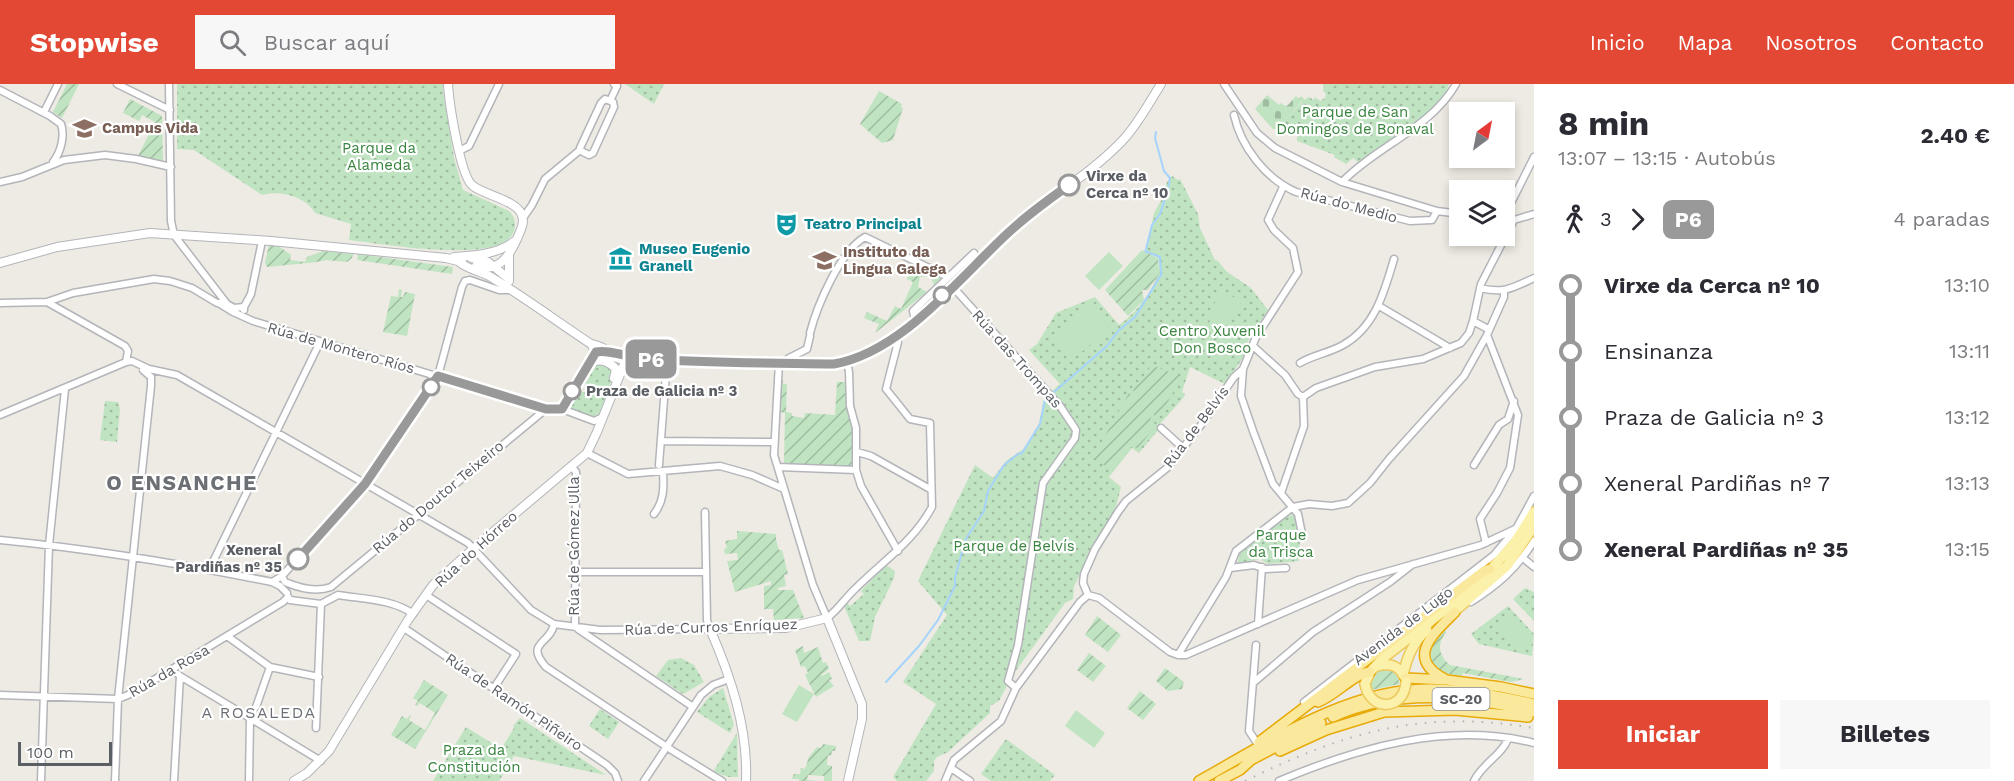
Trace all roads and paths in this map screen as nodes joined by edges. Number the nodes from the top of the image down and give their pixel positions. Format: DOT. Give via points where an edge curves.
graph roads {
  1 [pos="58,84"];
  2 [pos="117,84"];
  3 [pos="169,84"];
  4 [pos="448,84"];
  5 [pos="499,84"];
  6 [pos="1161,84"];
  7 [pos="1224,84"];
  8 [pos="1456,84"];
  9 [pos="615,85"];
  10 [pos="0,90"];
  11 [pos="610,101"];
  12 [pos="170,110"];
  13 [pos="44,112"];
  14 [pos="1234,115"];
  15 [pos="580,150"];
  16 [pos="459,151"];
  17 [pos="58,154"];
  18 [pos="1534,157"];
  19 [pos="63,160"];
  20 [pos="51,164"];
  21 [pos="171,167"];
  22 [pos="1,181"];
  23 [pos="1342,182"];
  24 [pos="1283,187"];
  25 [pos="1515,194"];
  26 [pos="1437,211"];
  27 [pos="1449,213"];
  28 [pos="1534,214"];
  29 [pos="523,218"];
  30 [pos="1515,220"];
  31 [pos="174,235"];
  32 [pos="262,241"];
  33 [pos="1501,246"];
  34 [pos="506,252"];
  35 [pos="974,253"];
  36 [pos="466,256"];
  37 [pos="446,258"];
  38 [pos="1394,259"];
  39 [pos="458,261"];
  40 [pos="0,263"];
  41 [pos="494,266"];
  42 [pos="948,277"];
  43 [pos="1534,278"];
  44 [pos="509,279"];
  45 [pos="497,281"];
  46 [pos="952,286"];
  47 [pos="1480,288"];
  48 [pos="510,290"];
  49 [pos="1504,291"];
  50 [pos="47,302"];
  51 [pos="222,302"];
  52 [pos="0,303"];
  53 [pos="1379,306"];
  54 [pos="244,307"];
  55 [pos="247,319"];
  56 [pos="915,320"];
  57 [pos="1473,321"];
  58 [pos="1487,332"];
  59 [pos="895,336"];
  60 [pos="320,342"];
  61 [pos="591,344"];
  62 [pos="1253,346"];
  63 [pos="1450,348"];
  64 [pos="596,352"];
  65 [pos="621,358"];
  66 [pos="667,360"];
  67 [pos="127,362"];
  68 [pos="782,362"];
  69 [pos="847,362"];
  70 [pos="1299,363"];
  71 [pos="589,364"];
  72 [pos="1243,369"];
  73 [pos="438,376"];
  74 [pos="65,389"];
  75 [pos="1303,397"];
  76 [pos="1514,401"];
  77 [pos="546,409"];
  78 [pos="562,409"];
  79 [pos="0,416"];
  80 [pos="603,416"];
  81 [pos="1161,428"];
  82 [pos="275,433"];
  83 [pos="661,441"];
  84 [pos="774,442"];
  85 [pos="1183,448"];
  86 [pos="857,452"];
  87 [pos="587,453"];
  88 [pos="659,465"];
  89 [pos="1474,465"];
  90 [pos="571,466"];
  91 [pos="778,467"];
  92 [pos="856,470"];
  93 [pos="663,471"];
  94 [pos="365,484"];
  95 [pos="784,489"];
  96 [pos="930,489"];
  97 [pos="1281,493"];
  98 [pos="1534,496"];
  99 [pos="1293,507"];
  100 [pos="705,512"];
  101 [pos="1534,512"];
  102 [pos="418,514"];
  103 [pos="654,514"];
  104 [pos="1534,526"];
  105 [pos="1516,529"];
  106 [pos="1302,534"];
  107 [pos="0,540"];
  108 [pos="1534,541"];
  109 [pos="1486,543"];
  110 [pos="49,545"];
  111 [pos="1500,548"];
  112 [pos="473,549"];
  113 [pos="898,551"];
  114 [pos="133,556"];
  115 [pos="1523,558"];
  116 [pos="1413,564"];
  117 [pos="1262,567"];
  118 [pos="1534,567"];
  119 [pos="1230,568"];
  120 [pos="1286,568"];
  121 [pos="209,570"];
  122 [pos="575,572"];
  123 [pos="706,572"];
  124 [pos="1483,573"];
  125 [pos="282,576"];
  126 [pos="1468,577"];
  127 [pos="272,582"];
  128 [pos="291,585"];
  129 [pos="331,587"];
  130 [pos="287,595"];
  131 [pos="338,595"];
  132 [pos="426,595"];
  133 [pos="1088,595"];
  134 [pos="321,604"];
  135 [pos="1455,612"];
  136 [pos="413,614"];
  137 [pos="827,618"];
  138 [pos="554,624"];
  139 [pos="1258,624"];
  140 [pos="575,627"];
  141 [pos="404,628"];
  142 [pos="710,629"];
  143 [pos="594,630"];
  144 [pos="227,636"];
  145 [pos="590,638"];
  146 [pos="1256,645"];
  147 [pos="1178,655"];
  148 [pos="270,667"];
  149 [pos="174,668"];
  150 [pos="1373,669"];
  151 [pos="180,676"];
  152 [pos="319,677"];
  153 [pos="1405,678"];
  154 [pos="729,679"];
  155 [pos="1447,680"];
  156 [pos="1253,683"];
  157 [pos="1350,683"];
  158 [pos="494,688"];
  159 [pos="1016,688"];
  160 [pos="1326,691"];
  161 [pos="1534,694"];
  162 [pos="0,695"];
  163 [pos="43,697"];
  164 [pos="118,699"];
  165 [pos="1386,703"];
  166 [pos="1311,704"];
  167 [pos="1534,704"];
  168 [pos="256,707"];
  169 [pos="693,707"];
  170 [pos="1534,712"];
  171 [pos="250,718"];
  172 [pos="1534,718"];
  173 [pos="316,728"];
  174 [pos="1508,739"];
  175 [pos="1257,743"];
  176 [pos="1534,743"];
  177 [pos="666,747"];
  178 [pos="1246,754"];
  179 [pos="321,761"];
  180 [pos="951,768"];
  181 [pos="306,777"];
  182 [pos="41,781"];
  183 [pos="115,781"];
  184 [pos="174,781"];
  185 [pos="249,781"];
  186 [pos="294,781"];
  187 [pos="618,781"];
  188 [pos="644,781"];
  189 [pos="722,781"];
  190 [pos="746,781"];
  191 [pos="848,781"];
  192 [pos="945,781"];
  193 [pos="970,781"];
  194 [pos="1199,781"];
  195 [pos="1220,781"];
  196 [pos="1278,781"];
  197 [pos="1474,781"];
  1 -- 13 [label="street"];
  2 -- 12 [label="street"];
  3 -- 12 [label="street"];
  4 -- 16 [label="street"];
  5 -- 16 [label="street" via="469,146"];
  6 -- 46 [label="street" via="1126,137 1110,153 1012,229"];
  7 -- 23 [label="street" via="1264,141"];
  8 -- 23 [label="street" via="1439,107"];
  9 -- 11 [label="street"];
  10 -- 13 [label="street"];
  11 -- 15 [label="street" via="605,99 601,103"];
  11 -- 15 [label="street" via="615,107 593,153"];
  12 -- 21 [label="street"];
  13 -- 17 [label="street" via="63,129"];
  14 -- 24 [label="street, Rúa do Medio" via="1261,167"];
  15 -- 29 [label="street" via="545,179"];
  16 -- 29 [label="street" via="470,184 513,205"];
  17 -- 19 [label="street"];
  17 -- 20 [label="street"];
  18 -- 25 [label="street"];
  19 -- 20 [label="street"];
  19 -- 21 [label="street" via="105,155"];
  20 -- 22 [label="street"];
  21 -- 31 [label="street"];
  23 -- 26 [label="street"];
  24 -- 26 [label="street, Rúa do Medio" via="1410,221 1432,220"];
  24 -- 62 [label="street, Rúa de Belvís" via="1268,220 1293,248 1298,272"];
  26 -- 27 [label="street"];
  28 -- 30 [label="street"];
  29 -- 34 [label="street" via="515,242"];
  31 -- 32 [label="street"];
  31 -- 40 [label="street" via="142,234 62,246"];
  31 -- 51 [label="street, Rúa de Montero Ríos"];
  32 -- 37 [label="street"];
  32 -- 54 [label="street" via="251,294"];
  33 -- 47 [label="street"];
  34 -- 36 [label="street"];
  34 -- 41 [label="street" via="495,257"];
  34 -- 44 [label="street"];
  35 -- 42 [label="street"];
  36 -- 37 [label="street"];
  36 -- 41 [label="street"];
  37 -- 39 [label="street"];
  38 -- 53 [label="street"];
  39 -- 41 [label="street" via="482,268"];
  39 -- 45 [label="street"];
  41 -- 44 [label="street"];
  41 -- 45 [label="street"];
  42 -- 56 [label="street" via="913,311"];
  42 -- 68 [label="street" via="865,237 836,270 807,349"];
  43 -- 49 [label="street"];
  44 -- 48 [label="street"];
  45 -- 48 [label="street"];
  46 -- 56 [label="street"];
  46 -- 159 [label="street, Rúa das Trompas" via="1060,406 1076,430 1075,438 1043,483 1018,645 1008,681"];
  47 -- 49 [label="street"];
  47 -- 57 [label="street"];
  48 -- 61 [label="street"];
  48 -- 73 [label="street" via="465,281"];
  49 -- 58 [label="street"];
  50 -- 51 [label="street" via="73,293 161,279"];
  50 -- 52 [label="street"];
  50 -- 67 [label="street" via="126,348"];
  51 -- 54 [label="street" via="234,308"];
  51 -- 55 [label="street, Rúa de Montero Ríos"];
  53 -- 63 [label="street"];
  53 -- 70 [label="street" via="1344,344"];
  54 -- 55 [label="street"];
  55 -- 60 [label="street, Rúa de Montero Ríos"];
  56 -- 59 [label="street"];
  57 -- 58 [label="street"];
  57 -- 63 [label="street" via="1461,343"];
  58 -- 76 [label="street"];
  58 -- 99 [label="street" via="1464,376 1356,496 1348,503 1332,506"];
  59 -- 69 [label="street"];
  59 -- 96 [label="street" via="898,342 886,389 910,419 930,423"];
  60 -- 73 [label="street, Rúa de Montero Ríos"];
  60 -- 82 [label="street"];
  61 -- 64 [label="street"];
  61 -- 65 [label="street"];
  62 -- 72 [label="street, Rúa de Belvís"];
  62 -- 75 [label="street"];
  63 -- 75 [label="street" via="1423,360 1375,367 1316,388"];
  64 -- 65 [label="street"];
  64 -- 71 [label="street"];
  65 -- 66 [label="street"];
  65 -- 80 [label="street, Rúa do Hórreo"];
  66 -- 68 [label="street"];
  66 -- 83 [label="street"];
  67 -- 74 [label="street"];
  67 -- 82 [label="street" via="177,375"];
  67 -- 114 [label="street" via="151,377"];
  68 -- 69 [label="street"];
  68 -- 84 [label="street"];
  69 -- 86 [label="street"];
  71 -- 78 [label="street"];
  71 -- 80 [label="street" via="599,359 616,369"];
  72 -- 85 [label="street, Rúa de Belvís"];
  72 -- 97 [label="street" via="1241,396 1273,484"];
  73 -- 77 [label="street, Rúa de Montero Ríos"];
  73 -- 94 [label="street"];
  74 -- 79 [label="street"];
  74 -- 110 [label="street"];
  75 -- 97 [label="street" via="1304,426"];
  76 -- 89 [label="street" via="1508,419 1499,425"];
  76 -- 109 [label="street" via="1518,418 1510,468 1480,519"];
  77 -- 78 [label="street, Rúa de Montero Ríos"];
  77 -- 102 [label="street, Rúa do Doutor Teixeiro"];
  78 -- 80 [label="street, Rúa de Montero Ríos" via="594,421"];
  80 -- 87 [label="street, Rúa do Hórreo"];
  81 -- 85 [label="street"];
  82 -- 94 [label="street"];
  82 -- 121 [label="street"];
  83 -- 84 [label="street"];
  83 -- 88 [label="street"];
  84 -- 91 [label="street"];
  85 -- 133 [label="street, Rúa de Belvís" via="1167,468 1126,501 1113,520 1084,574"];
  86 -- 92 [label="street"];
  86 -- 96 [label="street"];
  87 -- 90 [label="street, Rúa do Hórreo"];
  87 -- 93 [label="street" via="628,474"];
  90 -- 112 [label="street, Rúa do Hórreo"];
  90 -- 122 [label="street, Rúa de Gómez Ulla" via="576,472"];
  91 -- 92 [label="street"];
  91 -- 95 [label="street"];
  92 -- 113 [label="street"];
  93 -- 95 [label="street" via="720,466"];
  93 -- 103 [label="street" via="661,504"];
  94 -- 102 [label="street"];
  94 -- 125 [label="street"];
  95 -- 137 [label="street"];
  96 -- 113 [label="street" via="932,507"];
  97 -- 99 [label="street"];
  98 -- 105 [label="street, Avenida de Lugo"];
  99 -- 106 [label="street"];
  99 -- 119 [label="street" via="1236,551"];
  100 -- 123 [label="street"];
  101 -- 124 [label="main road, Avenida de Lugo" via="1515,542"];
  102 -- 112 [label="street"];
  102 -- 129 [label="street, Rúa do Doutor Teixeiro"];
  104 -- 135 [label="main road, Avenida de Lugo" via="1507,566"];
  105 -- 109 [label="street"];
  105 -- 111 [label="street, Avenida de Lugo"];
  107 -- 110 [label="street"];
  108 -- 115 [label="street, Avenida de Lugo"];
  109 -- 111 [label="street" via="1496,543"];
  109 -- 116 [label="street"];
  110 -- 114 [label="street"];
  110 -- 163 [label="street"];
  111 -- 124 [label="street, Avenida de Lugo"];
  112 -- 132 [label="street, Rúa do Hórreo"];
  112 -- 138 [label="street" via="531,610"];
  113 -- 137 [label="street"];
  114 -- 121 [label="street"];
  114 -- 164 [label="street"];
  115 -- 118 [label="street"];
  115 -- 135 [label="street, Avenida de Lugo" via="1495,586"];
  116 -- 139 [label="street" via="1358,580"];
  116 -- 156 [label="street" via="1313,632"];
  117 -- 119 [label="street"];
  117 -- 120 [label="street"];
  117 -- 139 [label="street"];
  119 -- 147 [label="street"];
  121 -- 127 [label="street"];
  122 -- 123 [label="street"];
  122 -- 140 [label="street, Rúa de Gómez Ulla"];
  123 -- 142 [label="street"];
  124 -- 126 [label="highway"];
  124 -- 150 [label="main road, Avenida de Lugo" via="1463,596"];
  124 -- 160 [label="highway"];
  125 -- 127 [label="street"];
  125 -- 128 [label="street"];
  126 -- 175 [label="street, Avenida de Lugo" via="1272,727"];
  127 -- 130 [label="street"];
  128 -- 129 [label="street" via="320,590"];
  128 -- 130 [label="street"];
  129 -- 131 [label="street"];
  130 -- 134 [label="street" via="290,600"];
  130 -- 144 [label="street, Rúa da Rosa" via="283,602"];
  131 -- 134 [label="street"];
  131 -- 136 [label="street" via="392,603"];
  132 -- 136 [label="street, Rúa do Hórreo"];
  132 -- 158 [label="street" via="516,654"];
  133 -- 147 [label="street" via="1099,598"];
  133 -- 159 [label="street"];
  134 -- 152 [label="street"];
  135 -- 153 [label="main road, Avenida de Lugo" via="1419,638 1409,654"];
  135 -- 155 [label="highway" via="1429,638 1424,652 1426,665"];
  136 -- 141 [label="street, Rúa do Hórreo"];
  137 -- 142 [label="street, Rúa de Curros Enríquez" via="786,628"];
  137 -- 191 [label="street" via="862,704"];
  138 -- 140 [label="street, Rúa de Curros Enríquez"];
  138 -- 177 [label="street" via="537,649 546,667"];
  139 -- 147 [label="street" via="1190,654"];
  140 -- 143 [label="street, Rúa de Curros Enríquez"];
  140 -- 145 [label="street"];
  141 -- 158 [label="street, Rúa de Ramón Piñeiro"];
  141 -- 179 [label="street, Rúa do Hórreo"];
  142 -- 143 [label="street, Rúa de Curros Enríquez"];
  142 -- 154 [label="street"];
  143 -- 145 [label="street"];
  144 -- 148 [label="street"];
  144 -- 149 [label="street, Rúa da Rosa"];
  145 -- 169 [label="street"];
  146 -- 156 [label="street"];
  148 -- 152 [label="street"];
  148 -- 168 [label="street"];
  149 -- 151 [label="street"];
  149 -- 164 [label="street, Rúa da Rosa"];
  150 -- 153 [label="main road, Avenida de Lugo" via="1391,664"];
  150 -- 157 [label="highway"];
  150 -- 165 [label="main road, Avenida de Lugo, bridge" via="1365,684 1370,696 1379,704"];
  151 -- 171 [label="street"];
  151 -- 184 [label="street"];
  152 -- 173 [label="street"];
  153 -- 155 [label="highway"];
  153 -- 165 [label="main road, Avenida de Lugo, bridge" via="1402,695"];
  154 -- 169 [label="street" via="709,687"];
  154 -- 190 [label="street" via="746,748"];
  155 -- 161 [label="highway"];
  156 -- 175 [label="street" via="1249,730"];
  157 -- 160 [label="highway"];
  157 -- 166 [label="highway"];
  158 -- 187 [label="street, Rúa de Ramón Piñeiro" via="607,765"];
  159 -- 180 [label="street" via="1001,721 954,760"];
  160 -- 166 [label="highway"];
  162 -- 163 [label="street, Rúa da Rosa"];
  163 -- 164 [label="street, Rúa da Rosa"];
  163 -- 182 [label="street"];
  164 -- 183 [label="street"];
  165 -- 167 [label="highway, SC-20" via="1428,688 1462,690"];
  165 -- 170 [label="highway, SC-20" via="1428,698 1471,700"];
  165 -- 172 [label="highway" via="1402,712 1455,710"];
  165 -- 178 [label="highway, SC-20" via="1350,703"];
  165 -- 195 [label="highway, SC-20" via="1365,705 1324,721"];
  166 -- 175 [label="highway"];
  169 -- 177 [label="street"];
  171 -- 179 [label="street"];
  171 -- 185 [label="street"];
  174 -- 176 [label="street"];
  174 -- 196 [label="street" via="1466,736 1411,740 1348,754"];
  174 -- 197 [label="street"];
  175 -- 178 [label="highway"];
  177 -- 188 [label="street"];
  177 -- 189 [label="street"];
  178 -- 194 [label="highway, SC-20"];
  179 -- 181 [label="street, Rúa do Hórreo"];
  180 -- 192 [label="street"];
  180 -- 193 [label="street"];
  181 -- 186 [label="street, Rúa do Hórreo"];
}
